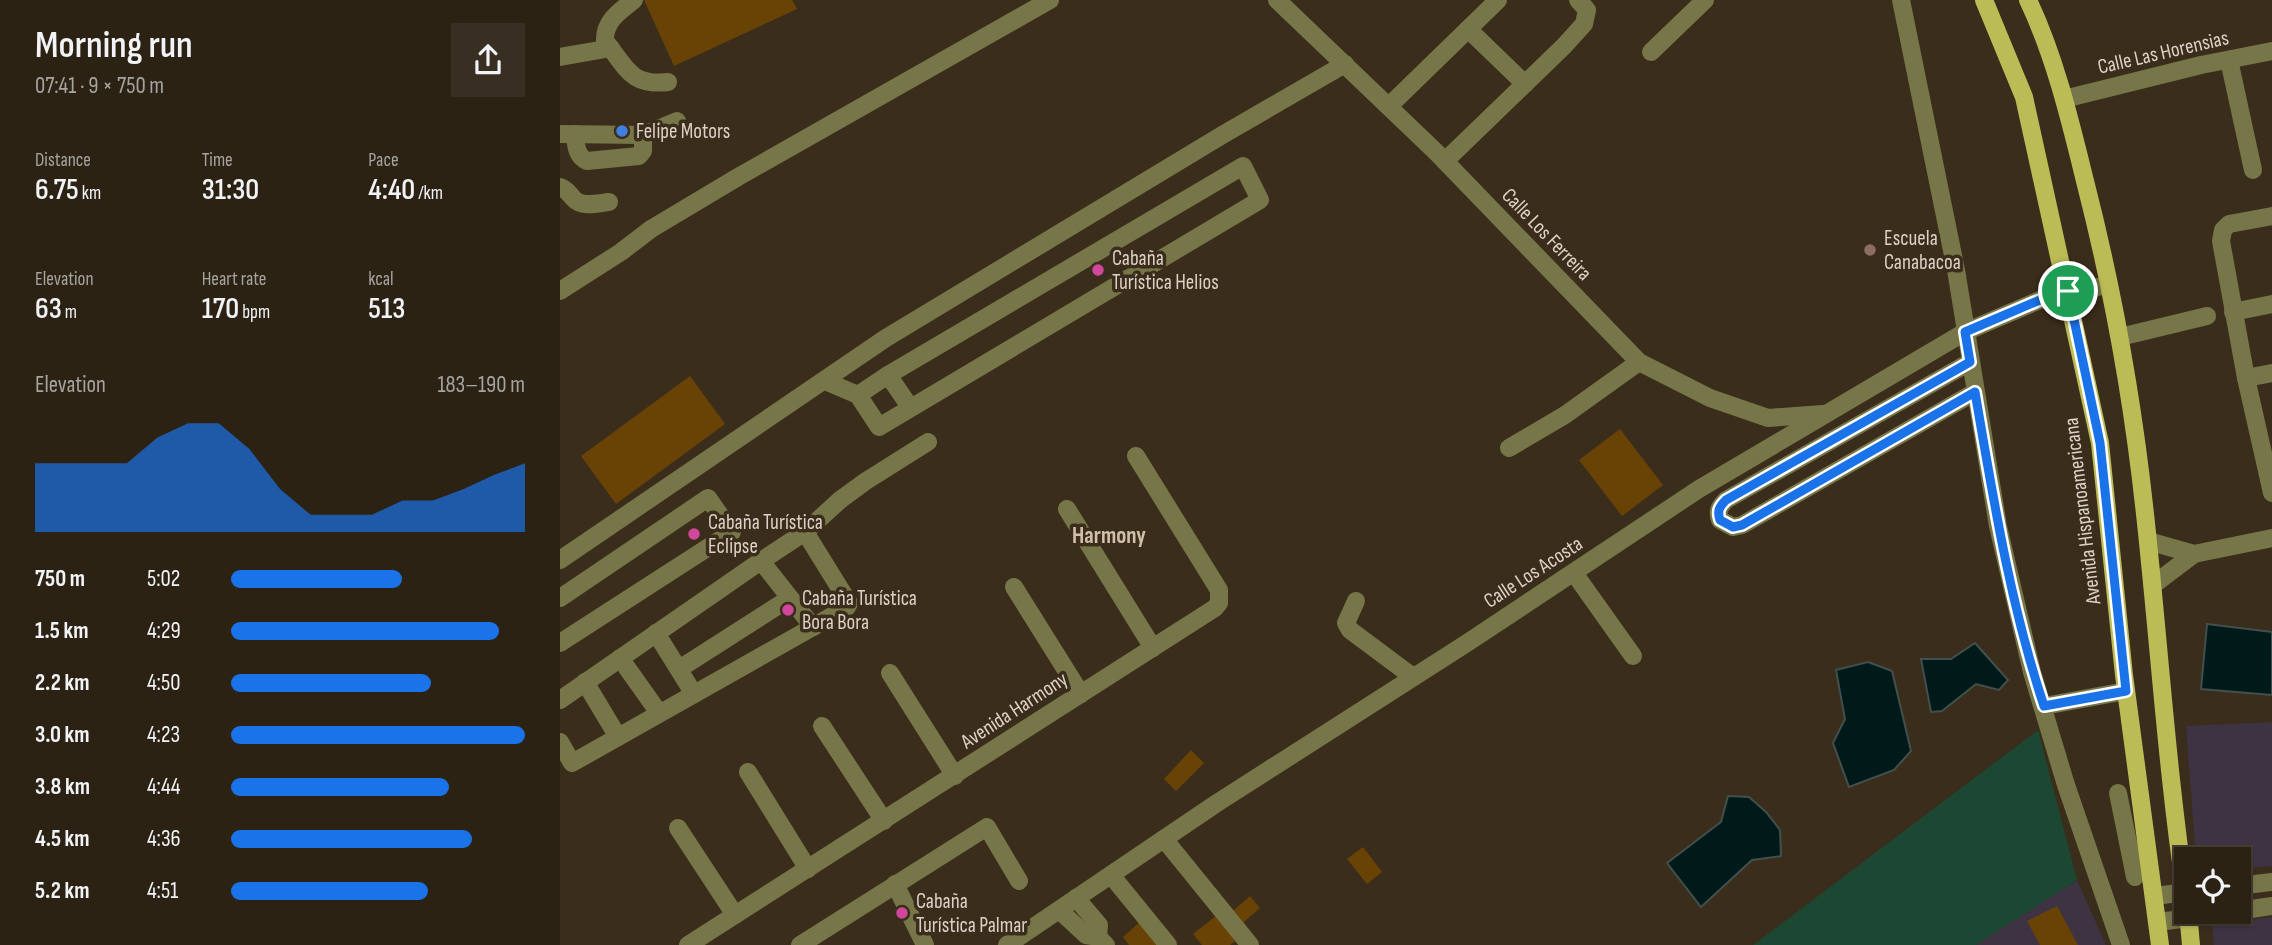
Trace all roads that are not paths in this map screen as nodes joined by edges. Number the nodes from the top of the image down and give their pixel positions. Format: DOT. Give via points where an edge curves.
graph roads {
  1 [pos="634,0"];
  2 [pos="1050,0"];
  3 [pos="1277,0"];
  4 [pos="1498,0"];
  5 [pos="1578,0"];
  6 [pos="1705,0"];
  7 [pos="1901,0"];
  8 [pos="1984,0"];
  9 [pos="2028,0"];
  10 [pos="1468,29"];
  11 [pos="611,48"];
  12 [pos="1651,51"];
  13 [pos="2272,51"];
  14 [pos="560,57"];
  15 [pos="2229,60"];
  16 [pos="1345,64"];
  17 [pos="668,82"];
  18 [pos="1525,84"];
  19 [pos="2064,99"];
  20 [pos="1389,106"];
  21 [pos="677,121"];
  22 [pos="567,134"];
  23 [pos="643,135"];
  24 [pos="1445,161"];
  25 [pos="2253,170"];
  26 [pos="560,187"];
  27 [pos="610,202"];
  28 [pos="2272,216"];
  29 [pos="2108,285"];
  30 [pos="560,290"];
  31 [pos="2068,291"];
  32 [pos="2272,304"];
  33 [pos="2232,312"];
  34 [pos="2207,316"];
  35 [pos="1965,332"];
  36 [pos="2120,337"];
  37 [pos="1639,362"];
  38 [pos="1970,362"];
  39 [pos="2272,373"];
  40 [pos="888,375"];
  41 [pos="2246,378"];
  42 [pos="825,381"];
  43 [pos="1975,392"];
  44 [pos="858,395"];
  45 [pos="910,407"];
  46 [pos="1827,414"];
  47 [pos="928,442"];
  48 [pos="1509,447"];
  49 [pos="1136,456"];
  50 [pos="2272,493"];
  51 [pos="1068,509"];
  52 [pos="805,532"];
  53 [pos="2272,538"];
  54 [pos="2148,541"];
  55 [pos="2194,554"];
  56 [pos="560,560"];
  57 [pos="761,561"];
  58 [pos="1574,573"];
  59 [pos="2152,585"];
  60 [pos="1014,587"];
  61 [pos="560,598"];
  62 [pos="790,598"];
  63 [pos="1356,601"];
  64 [pos="813,627"];
  65 [pos="656,633"];
  66 [pos="560,643"];
  67 [pos="1153,648"];
  68 [pos="1633,656"];
  69 [pos="620,658"];
  70 [pos="679,669"];
  71 [pos="890,673"];
  72 [pos="1413,677"];
  73 [pos="585,682"];
  74 [pos="2126,691"];
  75 [pos="694,694"];
  76 [pos="1081,694"];
  77 [pos="560,700"];
  78 [pos="2044,706"];
  79 [pos="659,713"];
  80 [pos="822,726"];
  81 [pos="618,737"];
  82 [pos="560,742"];
  83 [pos="566,763"];
  84 [pos="748,772"];
  85 [pos="955,776"];
  86 [pos="2118,793"];
  87 [pos="884,821"];
  88 [pos="2144,821"];
  89 [pos="2124,824"];
  90 [pos="678,828"];
  91 [pos="1164,839"];
  92 [pos="2178,847"];
  93 [pos="808,869"];
  94 [pos="1111,875"];
  95 [pos="2135,877"];
  96 [pos="1019,881"];
  97 [pos="2272,882"];
  98 [pos="895,884"];
  99 [pos="2251,884"];
  100 [pos="2174,893"];
  101 [pos="2154,896"];
  102 [pos="1076,898"];
  103 [pos="2272,906"];
  104 [pos="1059,910"];
  105 [pos="2251,910"];
  106 [pos="735,915"];
  107 [pos="2174,918"];
  108 [pos="2158,922"];
  109 [pos="2189,924"];
  110 [pos="1102,941"];
  111 [pos="688,945"];
  112 [pos="800,945"];
  113 [pos="925,945"];
  114 [pos="1007,945"];
  115 [pos="1168,945"];
  116 [pos="1250,945"];
  117 [pos="2121,945"];
  118 [pos="2160,945"];
  119 [pos="2191,945"];
  1 -- 11 [label="street" via="610,21 605,41"];
  2 -- 30 [label="street" via="738,177"];
  3 -- 16 [label="street, Calle Los Ferreira"];
  4 -- 10 [label="street"];
  5 -- 18 [label="street" via="1587,10 1584,24"];
  6 -- 12 [label="street"];
  7 -- 35 [label="street"];
  8 -- 31 [label="main road, Avenida Hispanoamericana" via="2024,97"];
  9 -- 19 [label="main road"];
  10 -- 18 [label="street"];
  10 -- 20 [label="street"];
  11 -- 14 [label="street"];
  11 -- 17 [label="street" via="634,77 643,82"];
  13 -- 15 [label="street, Calle Las Horensias"];
  15 -- 19 [label="street, Calle Las Horensias"];
  15 -- 25 [label="street"];
  16 -- 20 [label="street, Calle Los Ferreira"];
  16 -- 42 [label="street" via="898,331"];
  18 -- 24 [label="street"];
  19 -- 29 [label="main road"];
  20 -- 24 [label="street, Calle Los Ferreira"];
  21 -- 23 [label="street"];
  22 -- 23 [label="street"];
  22 -- 23 [label="street" via="587,161 639,156"];
  24 -- 37 [label="street, Calle Los Ferreira"];
  26 -- 27 [label="street" via="583,204"];
  28 -- 33 [label="street" via="2229,224 2223,230"];
  29 -- 31 [label="street, Calle Los Acosta"];
  29 -- 36 [label="main road"];
  31 -- 35 [label="street, Calle Los Acosta"];
  31 -- 74 [label="main road, Avenida Hispanoamericana" via="2100,443"];
  32 -- 33 [label="street"];
  33 -- 41 [label="street"];
  34 -- 36 [label="street"];
  35 -- 38 [label="street"];
  35 -- 46 [label="street, Calle Los Acosta"];
  36 -- 54 [label="main road"];
  37 -- 46 [label="street, Calle Los Ferreira" via="1710,398 1768,418"];
  37 -- 48 [label="street" via="1565,415"];
  38 -- 43 [label="street"];
  38 -- 43 [label="street" via="1726,500 1718,513 1720,520 1733,527 1742,525"];
  39 -- 41 [label="street"];
  40 -- 44 [label="street"];
  40 -- 45 [label="street"];
  40 -- 45 [label="street" via="1242,166 1260,200"];
  41 -- 50 [label="street"];
  42 -- 44 [label="street"];
  42 -- 56 [label="street"];
  43 -- 78 [label="street" via="1998,526"];
  44 -- 45 [label="street" via="879,427"];
  46 -- 58 [label="street, Calle Los Acosta" via="1699,489"];
  47 -- 52 [label="street" via="866,481"];
  49 -- 67 [label="street, Avenida Harmony" via="1221,597 1215,608"];
  51 -- 67 [label="street"];
  52 -- 57 [label="street"];
  52 -- 64 [label="street" via="849,603"];
  53 -- 55 [label="street"];
  54 -- 55 [label="street"];
  54 -- 59 [label="main road"];
  55 -- 59 [label="street"];
  57 -- 62 [label="street"];
  57 -- 65 [label="street"];
  58 -- 68 [label="street"];
  58 -- 72 [label="street, Calle Los Acosta"];
  59 -- 92 [label="main road"];
  60 -- 76 [label="street"];
  61 -- 66 [label="street" via="708,498 732,532"];
  62 -- 64 [label="street"];
  62 -- 70 [label="street"];
  63 -- 72 [label="street" via="1346,623 1350,630"];
  64 -- 75 [label="street"];
  65 -- 69 [label="street"];
  65 -- 70 [label="street"];
  67 -- 76 [label="street, Avenida Harmony"];
  69 -- 73 [label="street"];
  69 -- 79 [label="street"];
  70 -- 75 [label="street"];
  71 -- 85 [label="street"];
  72 -- 91 [label="street, Calle Los Acosta"];
  73 -- 77 [label="street"];
  73 -- 81 [label="street"];
  74 -- 78 [label="street"];
  74 -- 88 [label="main road, Avenida Hispanoamericana"];
  75 -- 79 [label="street"];
  76 -- 85 [label="street, Avenida Harmony"];
  78 -- 117 [label="street"];
  79 -- 81 [label="street"];
  80 -- 87 [label="street"];
  81 -- 83 [label="street"];
  82 -- 83 [label="street"];
  84 -- 93 [label="street"];
  85 -- 87 [label="street, Avenida Harmony"];
  86 -- 89 [label="street"];
  87 -- 93 [label="street, Avenida Harmony"];
  88 -- 89 [label="street"];
  88 -- 101 [label="main road, Avenida Hispanoamericana"];
  89 -- 95 [label="street"];
  90 -- 106 [label="street"];
  91 -- 94 [label="street, Calle Los Acosta"];
  91 -- 116 [label="street"];
  93 -- 106 [label="street, Avenida Harmony"];
  94 -- 102 [label="street, Calle Los Acosta"];
  94 -- 115 [label="street"];
  96 -- 98 [label="street" via="987,827"];
  97 -- 99 [label="street"];
  98 -- 112 [label="street"];
  98 -- 113 [label="street"];
  100 -- 101 [label="street"];
  101 -- 108 [label="main road, Avenida Hispanoamericana"];
  102 -- 104 [label="street, Calle Los Acosta"];
  102 -- 110 [label="street" via="1099,925"];
  103 -- 105 [label="street"];
  104 -- 110 [label="street" via="1086,935"];
  104 -- 114 [label="street, Calle Los Acosta"];
  106 -- 111 [label="street, Avenida Harmony"];
  107 -- 108 [label="street"];
  108 -- 118 [label="main road, Avenida Hispanoamericana"];
  109 -- 119 [label="main road"];
}
